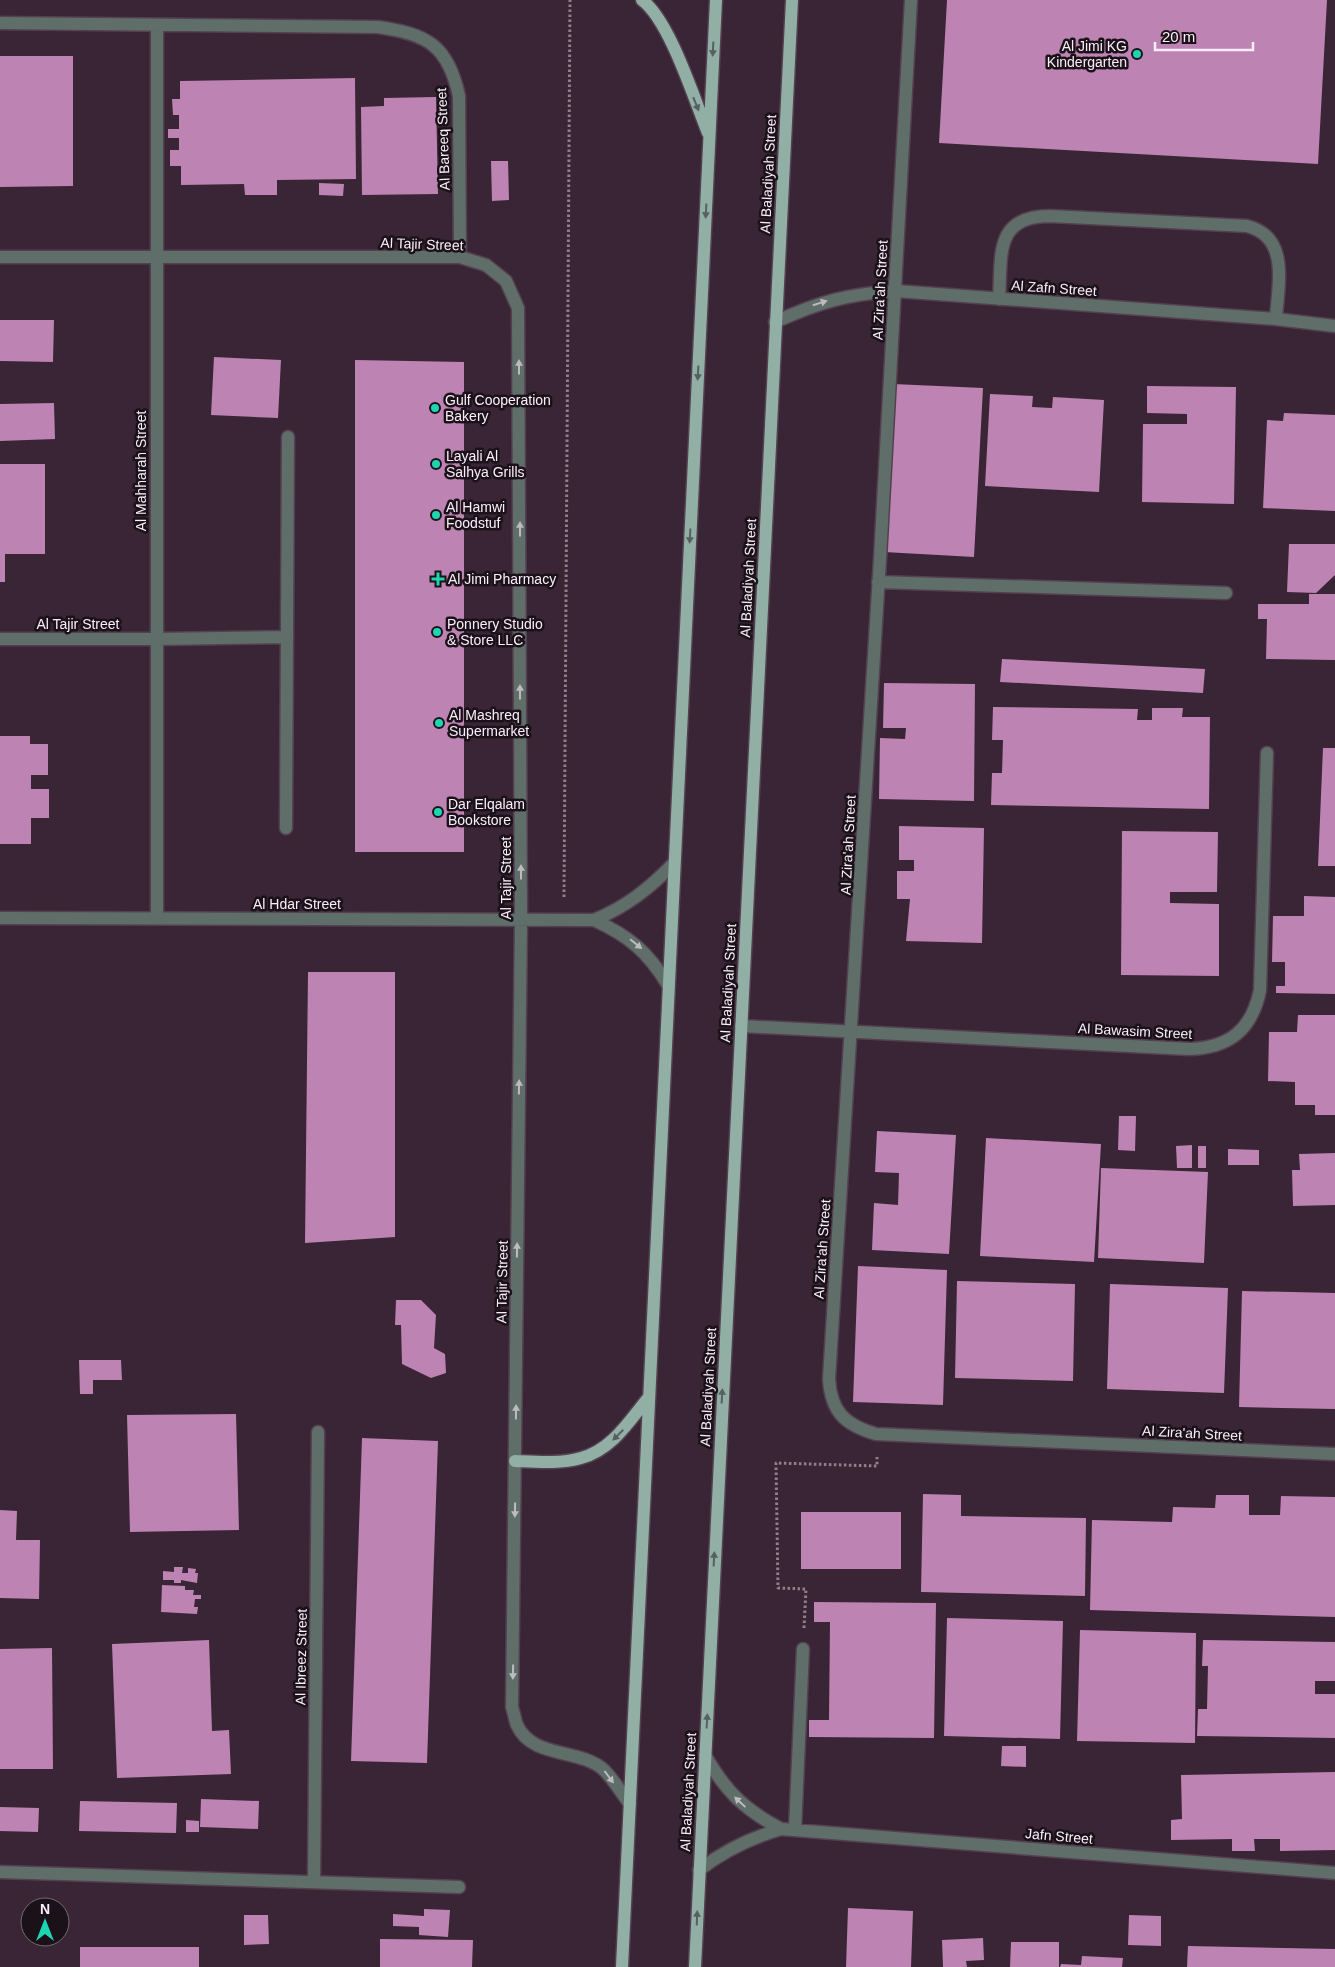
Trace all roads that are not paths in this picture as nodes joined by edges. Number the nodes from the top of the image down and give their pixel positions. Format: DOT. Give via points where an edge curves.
graph roads {
  1 [pos="642,0"];
  2 [pos="716,0"];
  3 [pos="792,0"];
  4 [pos="911,0"];
  5 [pos="0,23"];
  6 [pos="157,25"];
  7 [pos="709,137"];
  8 [pos="0,257"];
  9 [pos="156,257"];
  10 [pos="460,257"];
  11 [pos="896,291"];
  12 [pos="1000,299"];
  13 [pos="1276,318"];
  14 [pos="775,322"];
  15 [pos="1335,326"];
  16 [pos="288,437"];
  17 [pos="878,582"];
  18 [pos="1226,593"];
  19 [pos="287,637"];
  20 [pos="0,639"];
  21 [pos="156,639"];
  22 [pos="1267,753"];
  23 [pos="286,828"];
  24 [pos="674,863"];
  25 [pos="0,918"];
  26 [pos="157,918"];
  27 [pos="521,920"];
  28 [pos="594,920"];
  29 [pos="668,985"];
  30 [pos="741,1026"];
  31 [pos="852,1032"];
  32 [pos="649,1397"];
  33 [pos="318,1432"];
  34 [pos="1335,1454"];
  35 [pos="515,1461"];
  36 [pos="803,1649"];
  37 [pos="705,1755"];
  38 [pos="630,1804"];
  39 [pos="781,1828"];
  40 [pos="794,1830"];
  41 [pos="699,1870"];
  42 [pos="0,1872"];
  43 [pos="1335,1873"];
  44 [pos="314,1882"];
  45 [pos="459,1887"];
  46 [pos="622,1967"];
  47 [pos="695,1967"];
  1 -- 7 [label="main road, one-way" via="661,21 672,43"];
  2 -- 7 [label="main road, one-way"];
  3 -- 14 [label="main road, Al Baladiyah Street"];
  4 -- 11 [label="street, Al Zira'ah Street"];
  5 -- 6 [label="street, Al Bareeq Street"];
  6 -- 9 [label="street, Al Mahharah Street"];
  6 -- 10 [label="street, Al Bareeq Street" via="378,27 403,30 426,38 443,54 454,74 459,96"];
  7 -- 24 [label="main road, one-way"];
  8 -- 9 [label="street, Al Tajir Street"];
  9 -- 10 [label="street, Al Tajir Street"];
  9 -- 21 [label="street, Al Mahharah Street"];
  27 -- 10 [label="street, Al Tajir Street, one-way" via="518,308 506,281 486,265"];
  11 -- 12 [label="street, Al Zafn Street"];
  14 -- 11 [label="street, Al Zafn Street, one-way" via="837,298"];
  11 -- 17 [label="street, Al Zira'ah Street"];
  12 -- 13 [label="street, Al Zafn Street"];
  12 -- 13 [label="street" via="1002,249 1006,236 1022,220 1035,216 1247,226 1266,234 1278,254"];
  13 -- 15 [label="street, Al Zafn Street"];
  14 -- 30 [label="main road, Al Baladiyah Street"];
  16 -- 19 [label="street"];
  17 -- 18 [label="street"];
  17 -- 31 [label="street, Al Zira'ah Street"];
  19 -- 21 [label="street, Al Tajir Street"];
  19 -- 23 [label="street"];
  20 -- 21 [label="street, Al Tajir Street"];
  21 -- 26 [label="street, Al Mahharah Street"];
  22 -- 31 [label="street, Al Bawasim Street" via="1260,990 1257,1007 1237,1034 1214,1046 1189,1049"];
  24 -- 28 [label="street, Al Hdar Street" via="638,897 617,911"];
  24 -- 29 [label="main road"];
  25 -- 26 [label="street, Al Hdar Street"];
  26 -- 27 [label="street, Al Hdar Street"];
  27 -- 28 [label="street, Al Hdar Street"];
  35 -- 27 [label="street, Al Tajir Street, one-way"];
  28 -- 29 [label="street, Al Hdar Street, one-way" via="612,928 645,952"];
  29 -- 32 [label="main road"];
  30 -- 31 [label="street, Al Bawasim Street"];
  37 -- 30 [label="main road, Al Baladiyah Street, one-way"];
  31 -- 34 [label="street, Al Zira'ah Street" via="828,1379 835,1409 846,1421 876,1434"];
  32 -- 35 [label="main road, one-way" via="620,1433 605,1446 582,1458 557,1462"];
  32 -- 38 [label="main road"];
  33 -- 44 [label="street, Al Ibreez Street"];
  35 -- 38 [label="street, Al Tajir Street, one-way" via="512,1706 518,1726 530,1741 549,1750 583,1758 604,1770"];
  36 -- 40 [label="street"];
  39 -- 37 [label="street, Jafn Street, one-way" via="744,1806 716,1774"];
  37 -- 41 [label="main road, Al Baladiyah Street"];
  38 -- 46 [label="main road"];
  39 -- 40 [label="street, Jafn Street"];
  39 -- 41 [label="street, Jafn Street" via="738,1844"];
  40 -- 43 [label="street, Jafn Street"];
  47 -- 41 [label="main road, Al Baladiyah Street, one-way"];
  42 -- 44 [label="street"];
  44 -- 45 [label="street"];
}
